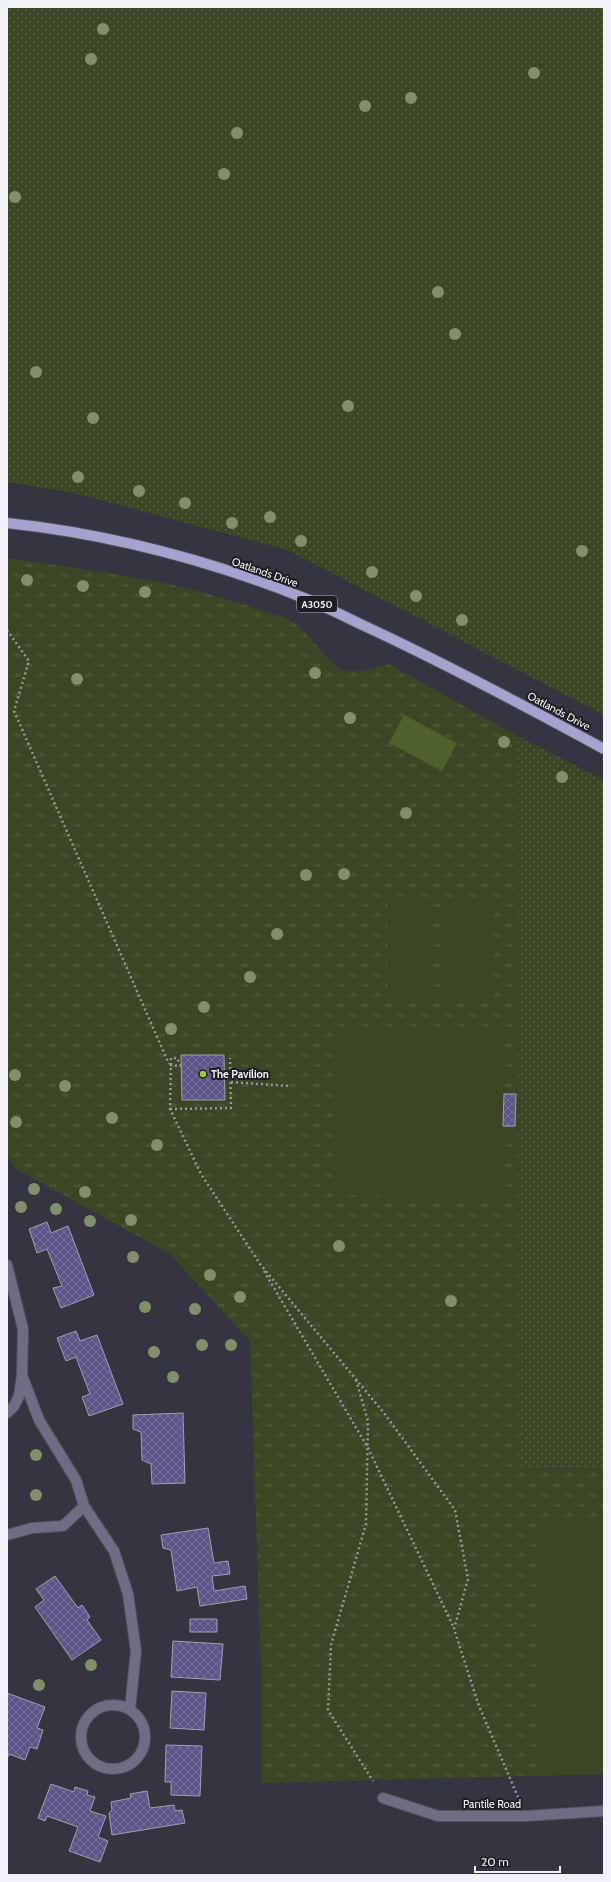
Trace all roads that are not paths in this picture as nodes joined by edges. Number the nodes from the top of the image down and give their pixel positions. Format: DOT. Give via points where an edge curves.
graph roads {
  1 [pos="7,523"];
  2 [pos="604,749"];
  3 [pos="7,1265"];
  4 [pos="22,1375"];
  5 [pos="7,1413"];
  6 [pos="84,1506"];
  7 [pos="7,1535"];
  8 [pos="130,1709"];
  9 [pos="383,1798"];
  10 [pos="604,1811"];
  1 -- 2 [label="main road, Oatlands Drive / A3050" via="47,527 147,547 304,598 423,653"];
  3 -- 4 [label="street" via="23,1329"];
  4 -- 5 [label="street" via="19,1396"];
  4 -- 6 [label="street" via="39,1420 76,1480"];
  6 -- 7 [label="street" via="63,1526 32,1528"];
  6 -- 8 [label="street" via="114,1550 128,1594 136,1651"];
  8 -- 8 [label="street" via="144,1725 146,1736 139,1756 122,1768 111,1769 92,1761 85,1752 82,1742 84,1722 100,1707 120,1705"];
  9 -- 10 [label="street, Pantile Road" via="438,1816 526,1816"];
}
